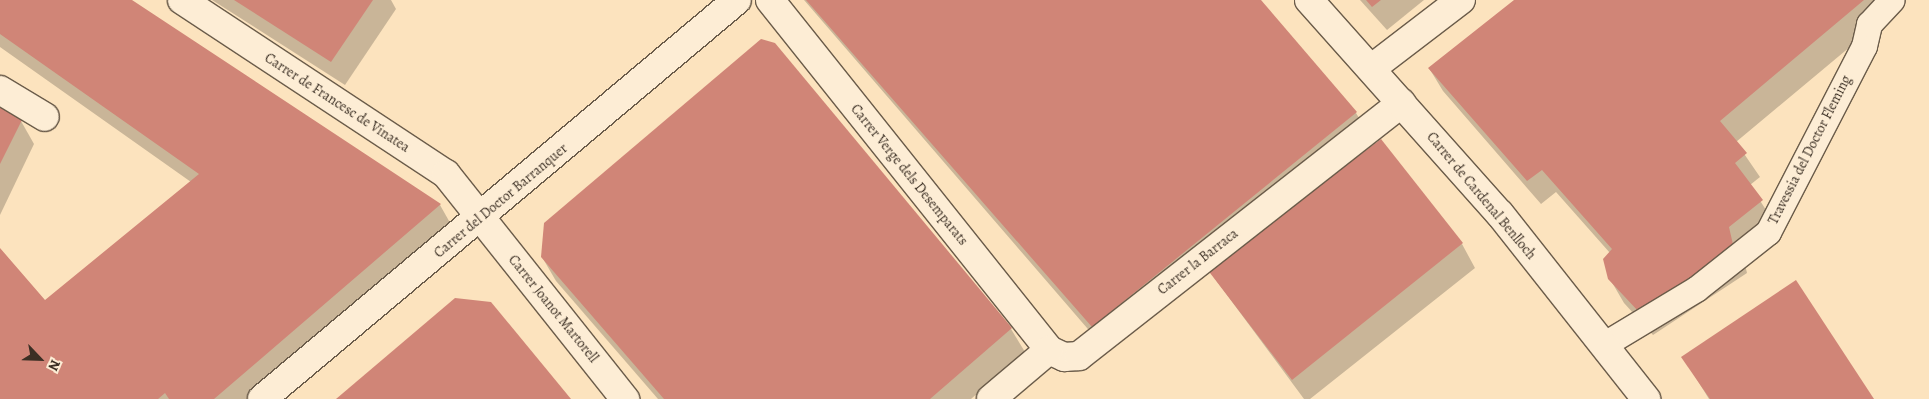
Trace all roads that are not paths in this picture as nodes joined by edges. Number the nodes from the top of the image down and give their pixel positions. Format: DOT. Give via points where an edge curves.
graph roads {
  1 [pos="182,0"];
  2 [pos="737,0"];
  3 [pos="770,0"];
  4 [pos="1309,0"];
  5 [pos="1461,0"];
  6 [pos="1891,0"];
  7 [pos="1372,68"];
  8 [pos="0,90"];
  9 [pos="1402,103"];
  10 [pos="46,117"];
  11 [pos="481,218"];
  12 [pos="1603,345"];
  13 [pos="1049,350"];
  14 [pos="262,399"];
  15 [pos="625,399"];
  16 [pos="991,399"];
  17 [pos="1646,399"];
  1 -- 11 [label="street, Carrer de Francesc de Vinatea" via="446,174"];
  2 -- 11 [label="street, Carrer del Doctor Barranquer"];
  3 -- 13 [label="street, Carrer Verge dels Desemparats"];
  4 -- 7 [label="street, Carrer de Cardenal Benlloch"];
  5 -- 7 [label="street"];
  6 -- 12 [label="lane, Travessia del Doctor Fleming" via="1869,24 1864,46 1768,232 1696,289"];
  7 -- 9 [label="street, Carrer de Cardenal Benlloch"];
  8 -- 10 [label="street"];
  9 -- 12 [label="street, Carrer de Cardenal Benlloch" via="1500,214"];
  9 -- 13 [label="street, Carrer la Barraca" via="1079,356"];
  11 -- 14 [label="street, Carrer del Doctor Barranquer"];
  11 -- 15 [label="street, Carrer Joanot Martorell"];
  12 -- 17 [label="street, Carrer de Cardenal Benlloch"];
  13 -- 16 [label="street"];
}
